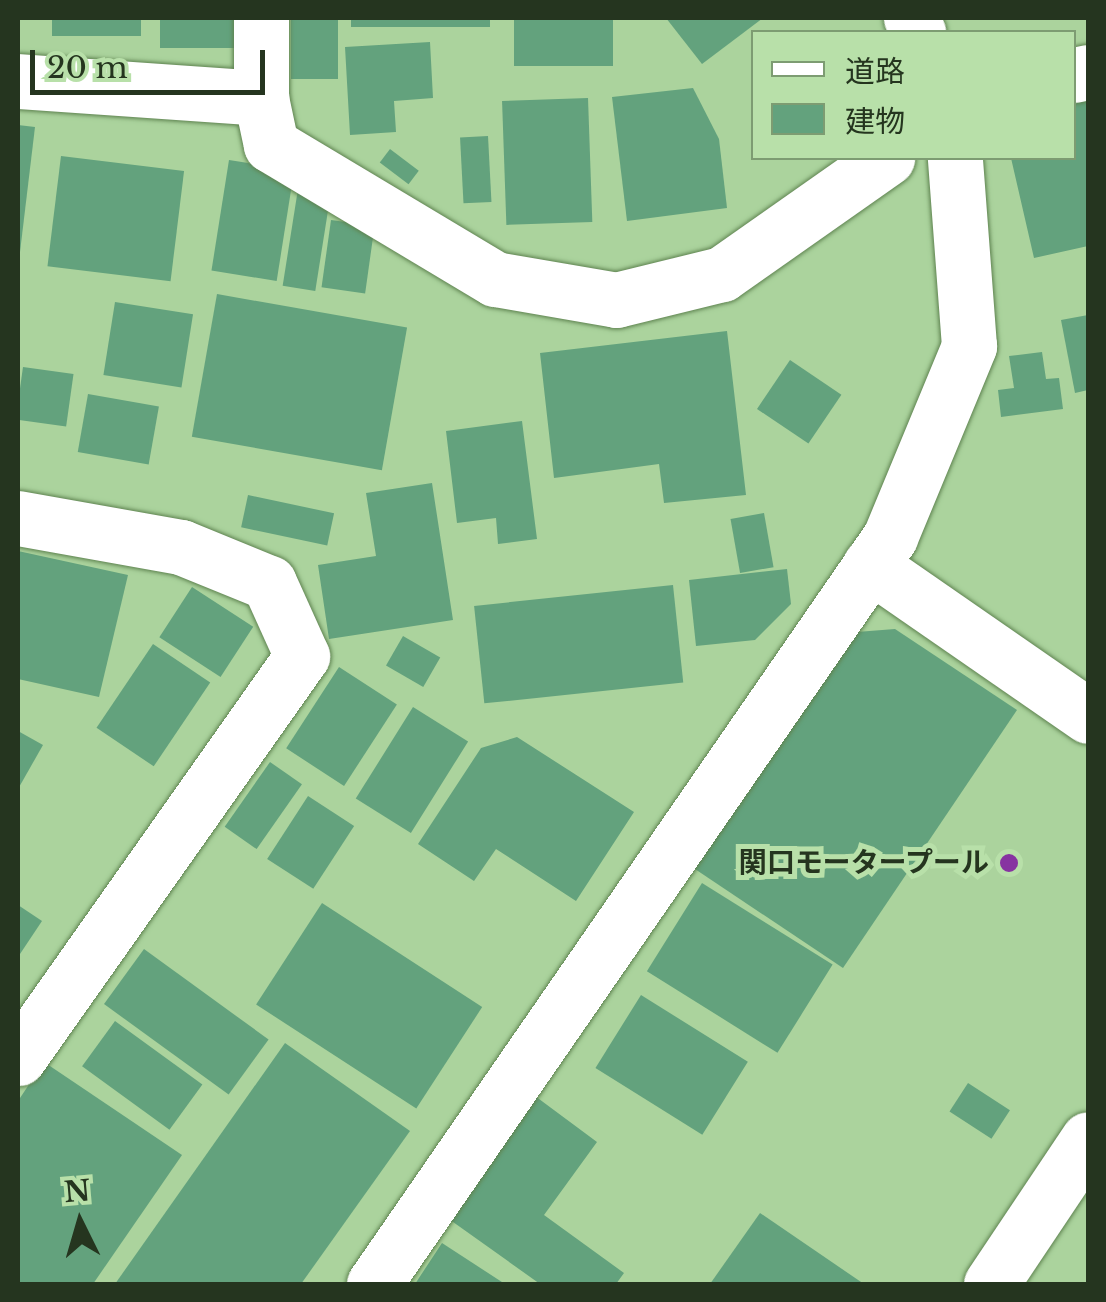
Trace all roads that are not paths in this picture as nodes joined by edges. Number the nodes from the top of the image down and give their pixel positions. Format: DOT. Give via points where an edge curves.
graph roads {
  1 [pos="261,18"];
  2 [pos="18,81"];
  3 [pos="261,98"];
  4 [pos="884,160"];
  5 [pos="955,160"];
  6 [pos="18,518"];
  7 [pos="870,566"];
  8 [pos="1088,716"];
  9 [pos="18,1058"];
  10 [pos="1088,1139"];
  11 [pos="374,1284"];
  12 [pos="992,1284"];
  1 -- 3 [label="street"];
  2 -- 3 [label="street"];
  3 -- 4 [label="street" via="271,146 494,280 616,300 722,274"];
  5 -- 7 [label="street" via="969,346 890,538"];
  6 -- 9 [label="street" via="180,547 270,582 302,656"];
  7 -- 8 [label="street"];
  7 -- 11 [label="street"];
  10 -- 12 [label="street"];
}
